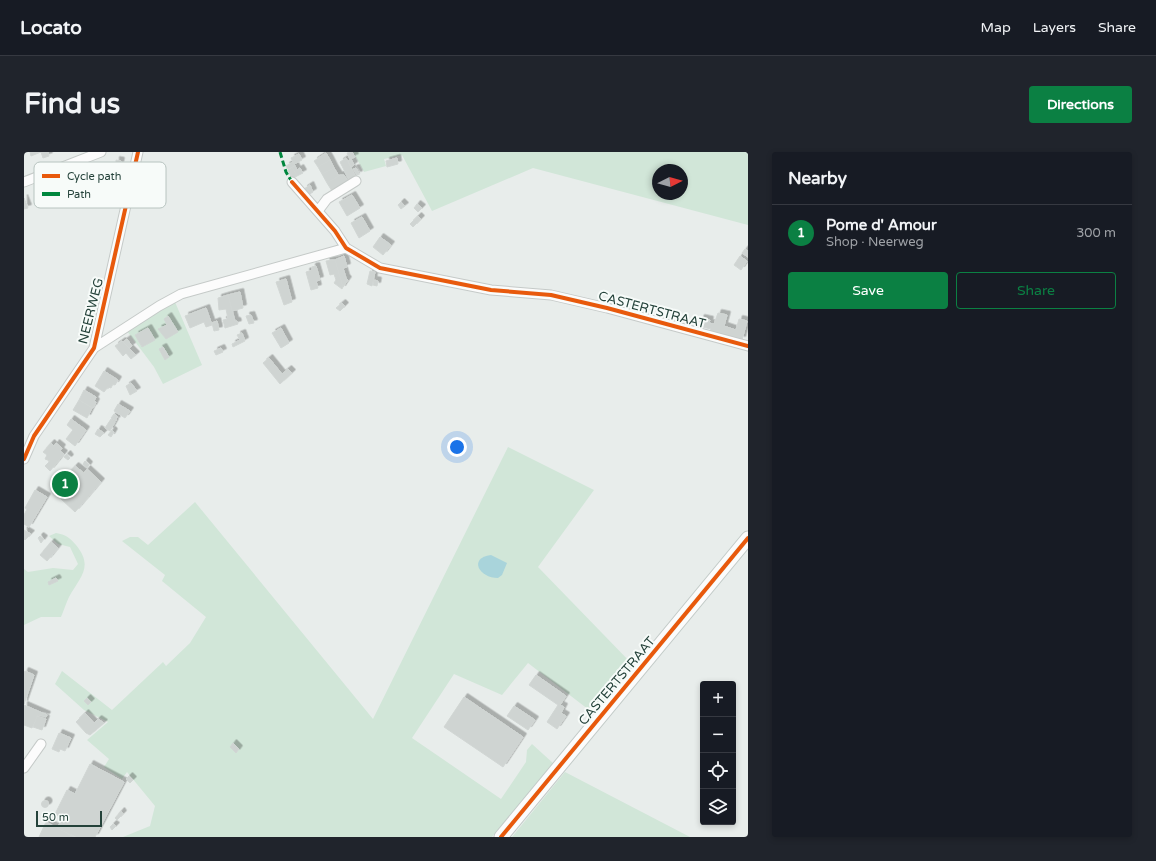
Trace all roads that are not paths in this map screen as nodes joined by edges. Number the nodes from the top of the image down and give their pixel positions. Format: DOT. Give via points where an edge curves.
graph roads {
  1 [pos="99,152"];
  2 [pos="138,152"];
  3 [pos="74,162"];
  4 [pos="136,162"];
  5 [pos="34,178"];
  6 [pos="356,181"];
  7 [pos="24,182"];
  8 [pos="292,182"];
  9 [pos="125,208"];
  10 [pos="318,211"];
  11 [pos="346,248"];
  12 [pos="748,346"];
  13 [pos="94,348"];
  14 [pos="24,459"];
  15 [pos="748,538"];
  16 [pos="41,744"];
  17 [pos="24,768"];
  18 [pos="501,837"];
  1 -- 3 [label="street"];
  2 -- 4 [label="street, NEERWEG"];
  5 -- 7 [label="street"];
  6 -- 10 [label="street" via="327,199"];
  8 -- 10 [label="street"];
  9 -- 13 [label="street, NEERWEG"];
  10 -- 11 [label="street"];
  11 -- 12 [label="street, CASTERTSTRAAT" via="380,268 491,290 551,295"];
  11 -- 13 [label="street, NEERWEG" via="181,294"];
  13 -- 14 [label="street, NEERWEG" via="34,436"];
  15 -- 18 [label="main road, CASTERTSTRAAT"];
  16 -- 17 [label="street"];
}
